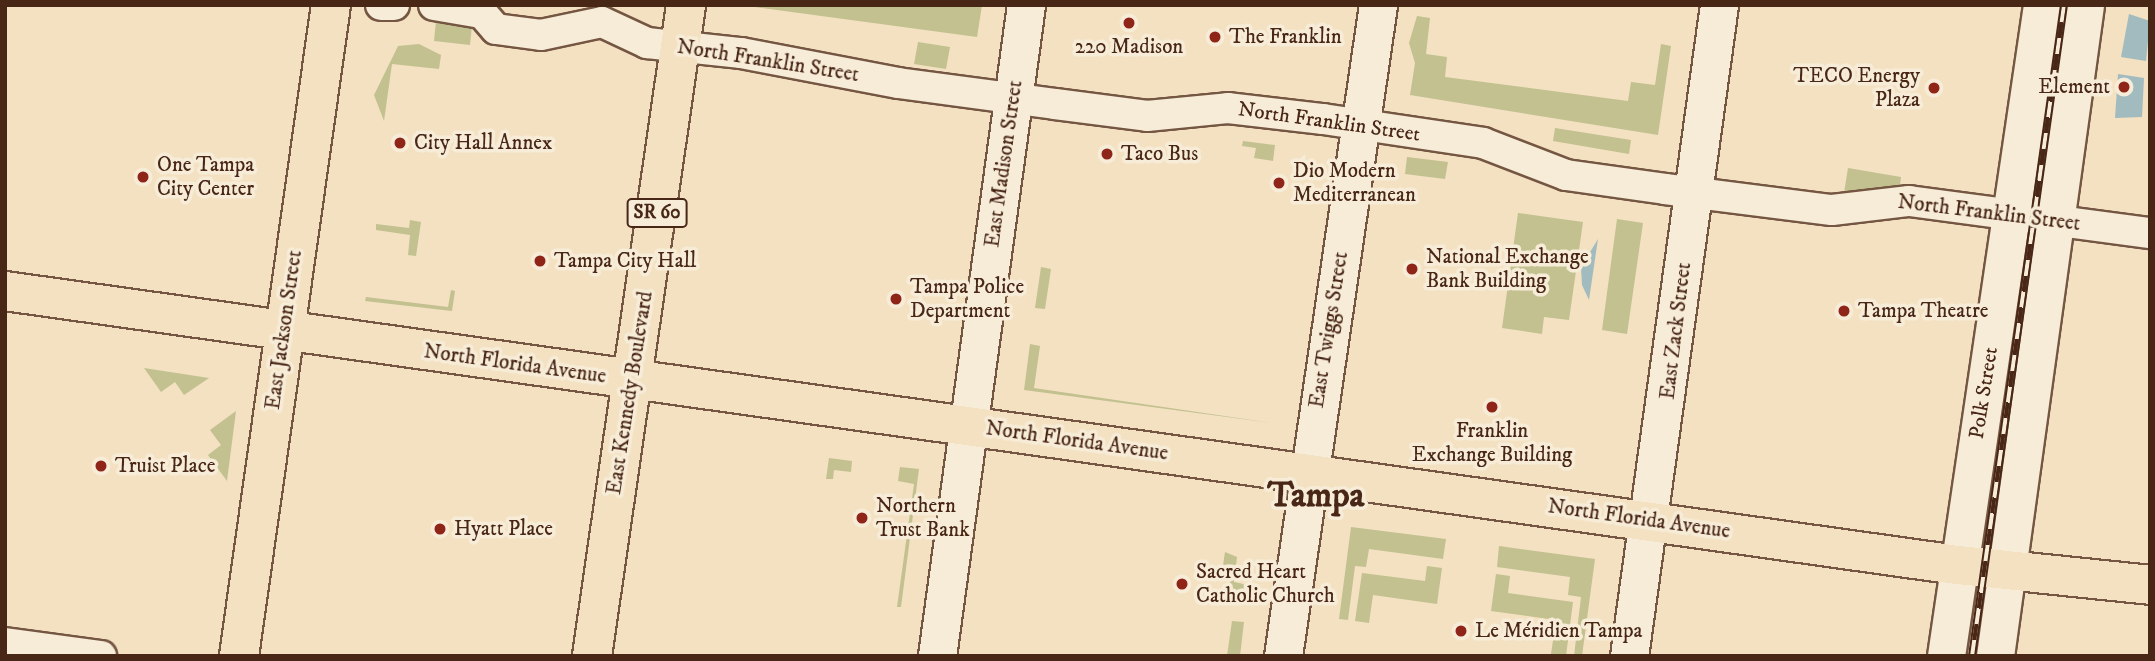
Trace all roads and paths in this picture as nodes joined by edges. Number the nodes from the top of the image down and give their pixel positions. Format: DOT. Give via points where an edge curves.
graph roads {
  1 [pos="331,5"];
  2 [pos="381,5"];
  3 [pos="394,5"];
  4 [pos="434,5"];
  5 [pos="686,5"];
  6 [pos="1026,5"];
  7 [pos="1378,5"];
  8 [pos="1719,5"];
  9 [pos="2042,5"];
  10 [pos="2085,5"];
  11 [pos="680,47"];
  12 [pos="1013,98"];
  13 [pos="1362,126"];
  14 [pos="1695,192"];
  15 [pos="2011,214"];
  16 [pos="2054,219"];
  17 [pos="2150,233"];
  18 [pos="5,291"];
  19 [pos="283,333"];
  20 [pos="631,380"];
  21 [pos="968,425"];
  22 [pos="1307,475"];
  23 [pos="1651,521"];
  24 [pos="1958,565"];
  25 [pos="2005,570"];
  26 [pos="2150,585"];
  27 [pos="5,643"];
  28 [pos="101,656"];
  29 [pos="239,656"];
  30 [pos="592,656"];
  31 [pos="937,656"];
  32 [pos="1283,656"];
  33 [pos="1629,656"];
  34 [pos="1946,656"];
  35 [pos="1995,656"];
  1 -- 19 [label="main road, East Jackson Street"];
  2 -- 3 [label="street"];
  4 -- 11 [label="street, North Franklin Street" via="482,13 496,29 541,35 601,22 647,43"];
  5 -- 11 [label="main road, East Kennedy Boulevard / SR 60"];
  6 -- 12 [label="street, East Madison Street"];
  7 -- 13 [label="street, East Twiggs Street"];
  8 -- 14 [label="street, East Zack Street"];
  9 -- 15 [label="street, Polk Street"];
  10 -- 16 [label="street"];
  11 -- 12 [label="street, North Franklin Street"];
  11 -- 20 [label="main road, East Kennedy Boulevard / SR 60"];
  12 -- 13 [label="street, North Franklin Street" via="1147,116 1249,109"];
  12 -- 21 [label="street, East Madison Street"];
  13 -- 14 [label="street, North Franklin Street" via="1495,146 1566,175"];
  13 -- 22 [label="street, East Twiggs Street"];
  14 -- 15 [label="street, North Franklin Street" via="1832,210 1909,201"];
  14 -- 23 [label="street, East Zack Street"];
  15 -- 16 [label="street, North Franklin Street"];
  15 -- 24 [label="street, Polk Street"];
  16 -- 17 [label="street, North Franklin Street"];
  16 -- 25 [label="street"];
  18 -- 19 [label="main road, North Florida Avenue"];
  19 -- 20 [label="main road, North Florida Avenue"];
  19 -- 29 [label="main road, East Jackson Street"];
  20 -- 21 [label="main road, North Florida Avenue"];
  20 -- 30 [label="main road, East Kennedy Boulevard"];
  21 -- 22 [label="main road, North Florida Avenue"];
  21 -- 31 [label="street, East Madison Street"];
  22 -- 23 [label="main road, North Florida Avenue"];
  22 -- 32 [label="street, East Twiggs Street"];
  23 -- 24 [label="main road, North Florida Avenue"];
  23 -- 33 [label="street, East Zack Street"];
  24 -- 25 [label="main road, North Florida Avenue"];
  24 -- 34 [label="street, Polk Street"];
  25 -- 26 [label="main road, North Florida Avenue"];
  25 -- 35 [label="street"];
  27 -- 28 [label="street"];
}
